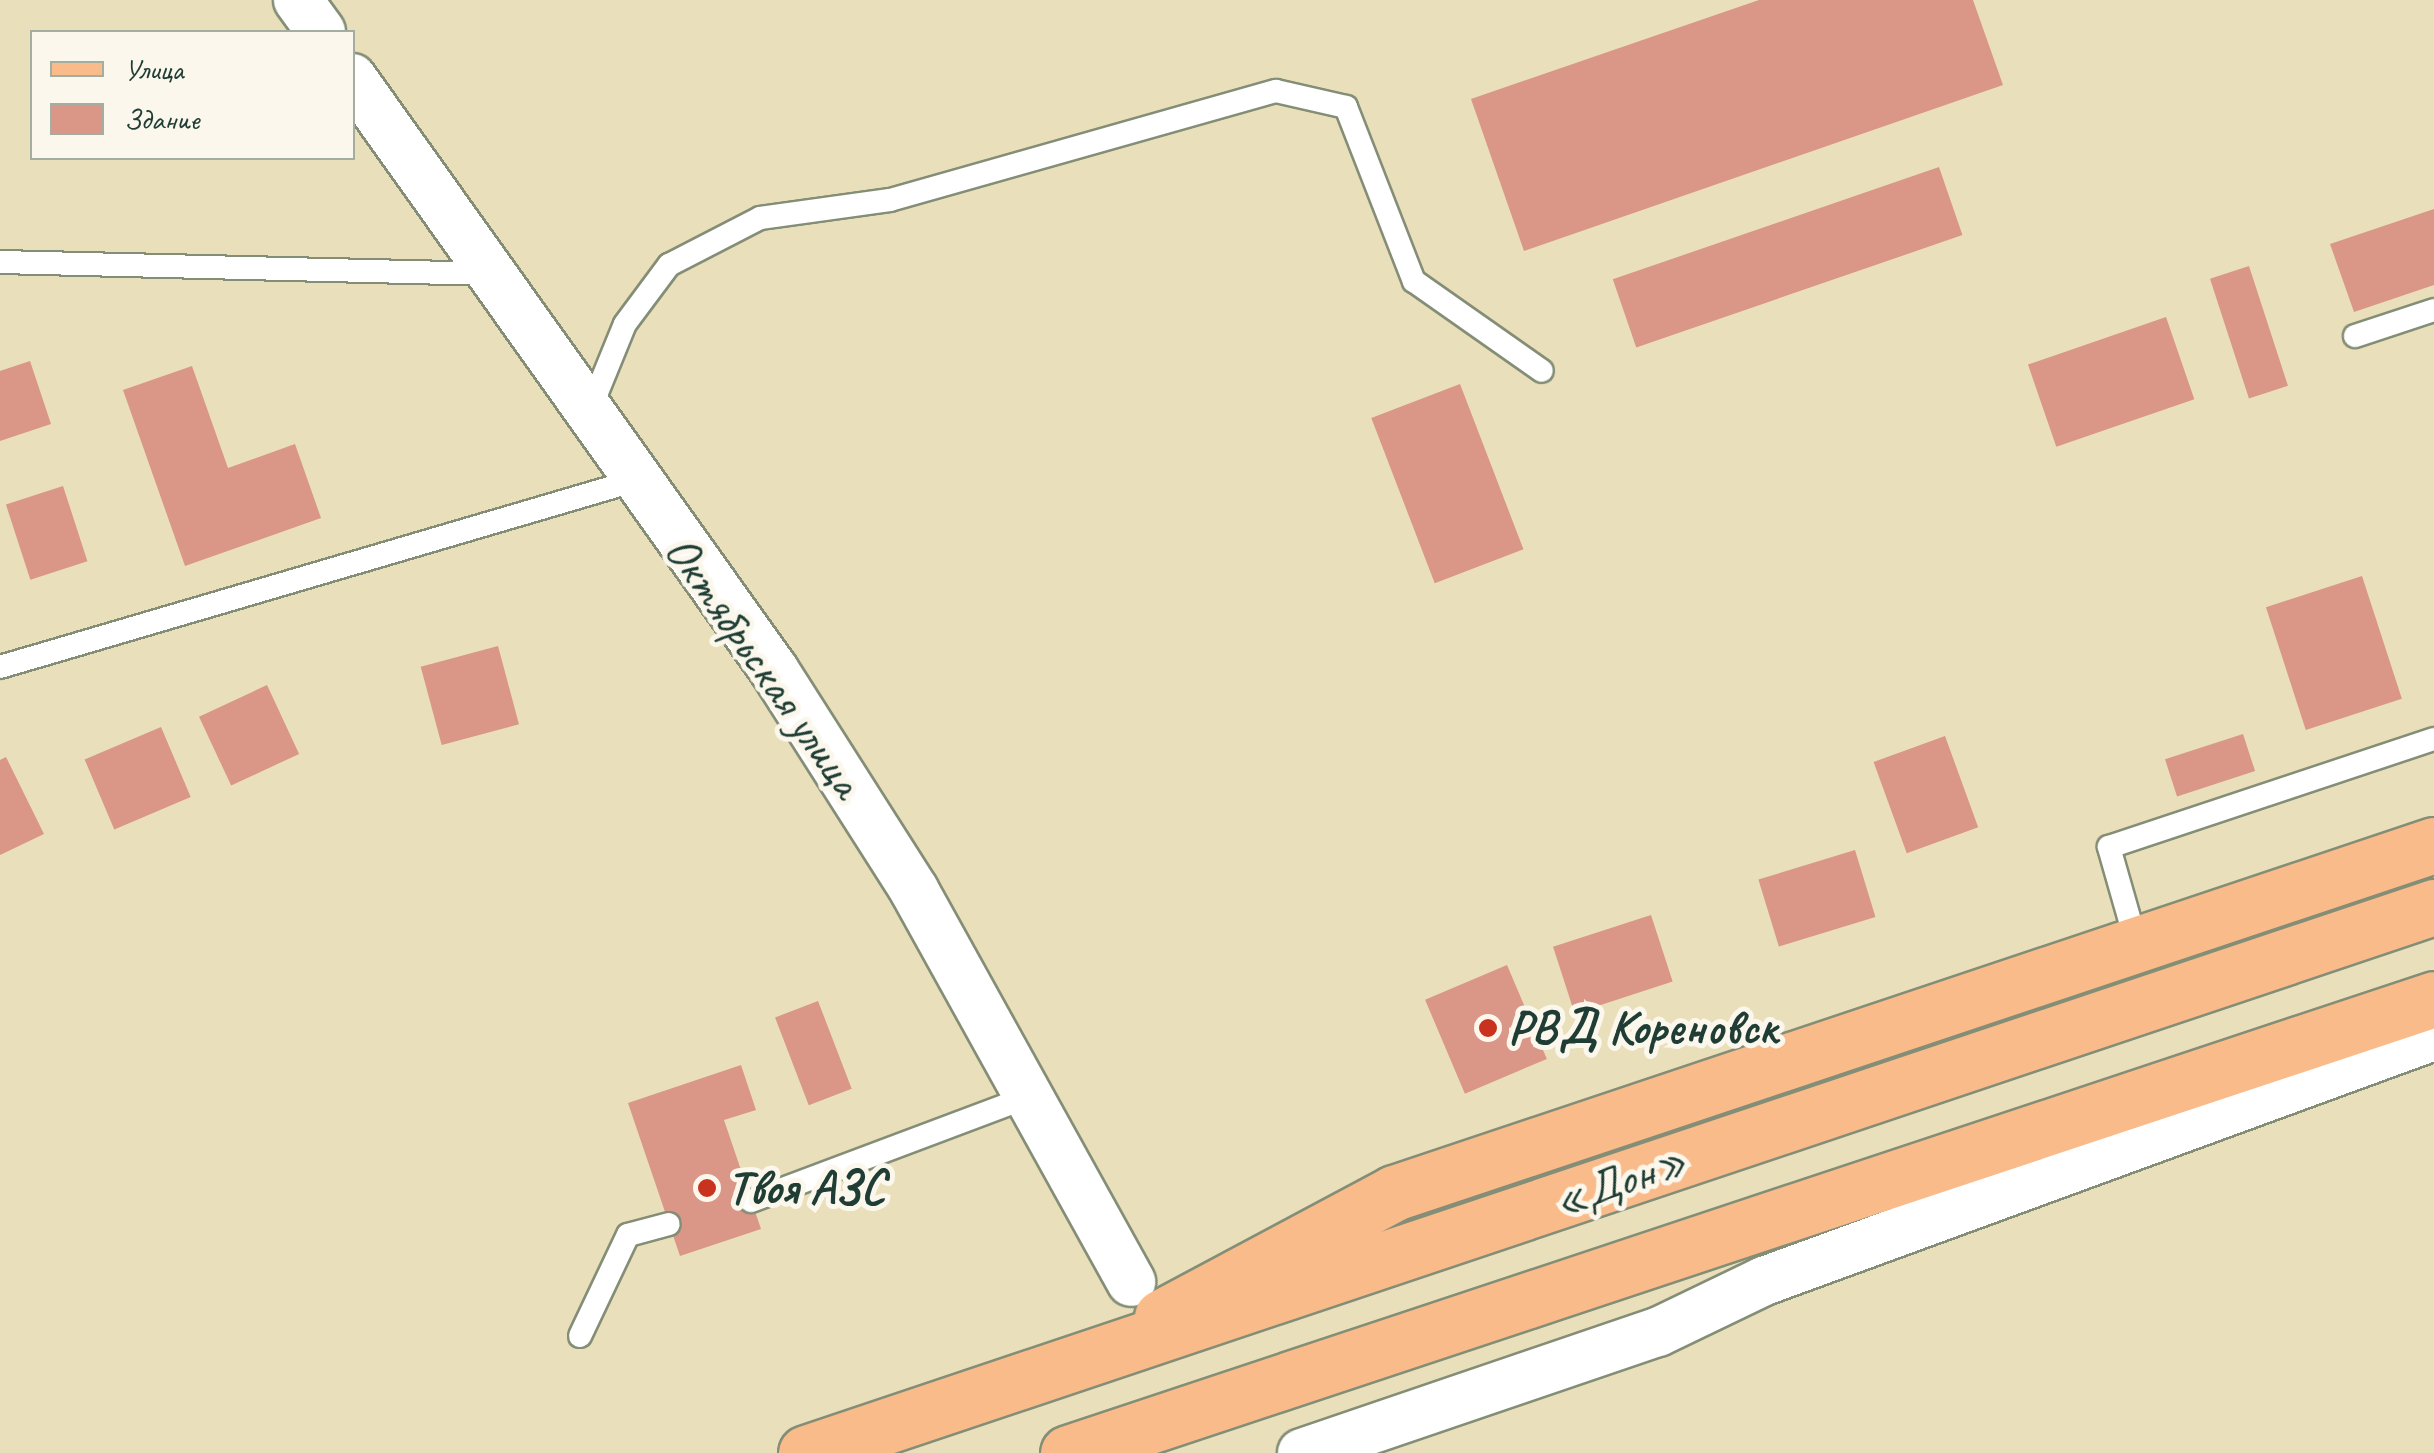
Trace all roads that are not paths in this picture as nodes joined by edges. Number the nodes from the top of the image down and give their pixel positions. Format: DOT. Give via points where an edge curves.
graph roads {
  1 [pos="298,0"];
  2 [pos="319,30"];
  3 [pos="355,82"];
  4 [pos="0,262"];
  5 [pos="489,274"];
  6 [pos="2434,310"];
  7 [pos="2355,336"];
  8 [pos="1542,370"];
  9 [pos="588,416"];
  10 [pos="633,481"];
  11 [pos="0,667"];
  12 [pos="2434,739"];
  13 [pos="2434,845"];
  14 [pos="2434,908"];
  15 [pos="2136,942"];
  16 [pos="2434,999"];
  17 [pos="2434,1036"];
  18 [pos="1028,1097"];
  19 [pos="752,1201"];
  20 [pos="669,1224"];
  21 [pos="1131,1282"];
  22 [pos="580,1336"];
  23 [pos="1071,1366"];
  24 [pos="1372,1439"];
  25 [pos="806,1453"];
  26 [pos="1068,1453"];
  27 [pos="1302,1453"];
  1 -- 2 [label="street"];
  3 -- 5 [label="street, Октябрьская улица"];
  4 -- 5 [label="lane"];
  5 -- 9 [label="street, Октябрьская улица"];
  6 -- 7 [label="lane"];
  8 -- 9 [label="lane" via="1414,281 1346,107 1276,91 890,200 760,218 669,266 625,324"];
  9 -- 10 [label="street, Октябрьская улица"];
  10 -- 11 [label="lane"];
  10 -- 18 [label="street, Октябрьская улица" via="774,670 914,890"];
  12 -- 15 [label="lane" via="2110,847"];
  13 -- 15 [label="main road"];
  14 -- 23 [label="main road, «Дон»"];
  15 -- 23 [label="main road" via="1394,1192"];
  16 -- 26 [label="main road, «Дон»"];
  17 -- 24 [label="street" via="1764,1282 1658,1332"];
  18 -- 19 [label="lane"];
  18 -- 21 [label="street, Октябрьская улица"];
  20 -- 22 [label="lane" via="628,1235"];
  23 -- 25 [label="main road, «Дон»"];
  24 -- 27 [label="street"];
}
